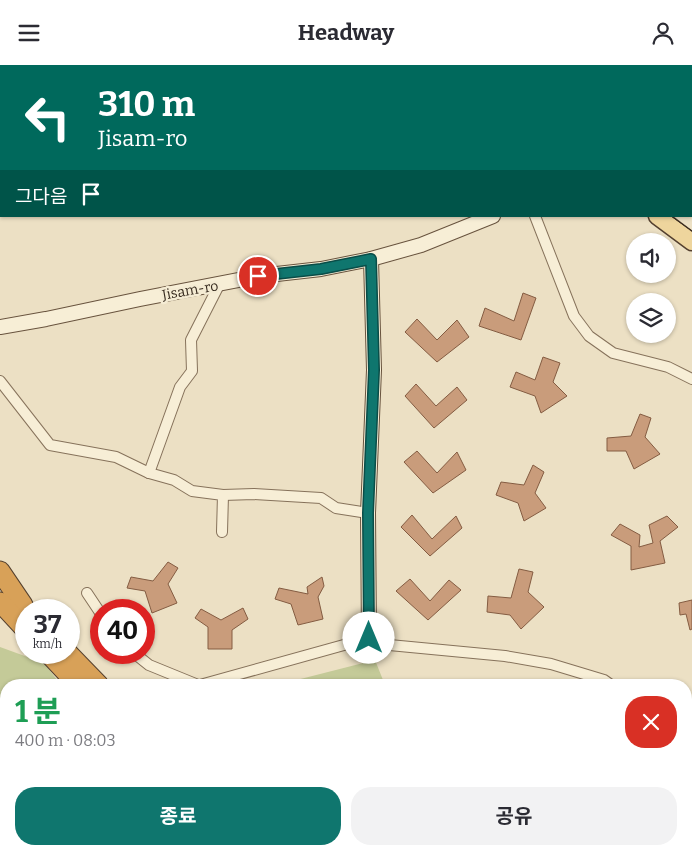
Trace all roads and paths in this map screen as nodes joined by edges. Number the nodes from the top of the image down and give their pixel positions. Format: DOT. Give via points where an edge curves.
graph roads {
  1 [pos="490,217"];
  2 [pos="535,217"];
  3 [pos="658,217"];
  4 [pos="692,242"];
  5 [pos="371,259"];
  6 [pos="219,285"];
  7 [pos="0,327"];
  8 [pos="692,379"];
  9 [pos="0,381"];
  10 [pos="149,473"];
  11 [pos="223,495"];
  12 [pos="368,513"];
  13 [pos="222,532"];
  14 [pos="0,571"];
  15 [pos="0,581"];
  16 [pos="87,593"];
  17 [pos="18,599"];
  18 [pos="20,599"];
  19 [pos="91,599"];
  20 [pos="0,602"];
  21 [pos="15,618"];
  22 [pos="369,638"];
  23 [pos="58,664"];
  24 [pos="79,664"];
  25 [pos="148,664"];
  26 [pos="72,679"];
  27 [pos="93,679"];
  28 [pos="184,679"];
  29 [pos="221,679"];
  30 [pos="601,679"];
  1 -- 5 [label="street, Jisam-ro" via="420,245"];
  2 -- 8 [label="street" via="574,316 589,336 613,353 668,367"];
  3 -- 4 [label="main road"];
  5 -- 6 [label="street, Jisam-ro"];
  5 -- 12 [label="street" via="374,370"];
  6 -- 7 [label="street, Jisam-ro"];
  6 -- 10 [label="street" via="191,340 192,371 180,387"];
  9 -- 10 [label="street" via="50,445 116,457"];
  10 -- 11 [label="street" via="174,480 192,491"];
  11 -- 12 [label="street" via="321,498 336,508"];
  11 -- 13 [label="street"];
  12 -- 22 [label="street"];
  14 -- 18 [label="highway"];
  15 -- 17 [label="highway"];
  16 -- 19 [label="street"];
  20 -- 21 [label="highway"];
  22 -- 29 [label="street"];
  22 -- 30 [label="street" via="380,644 551,664"];
  23 -- 26 [label="highway"];
  24 -- 27 [label="highway"];
  25 -- 28 [label="street"];
}
